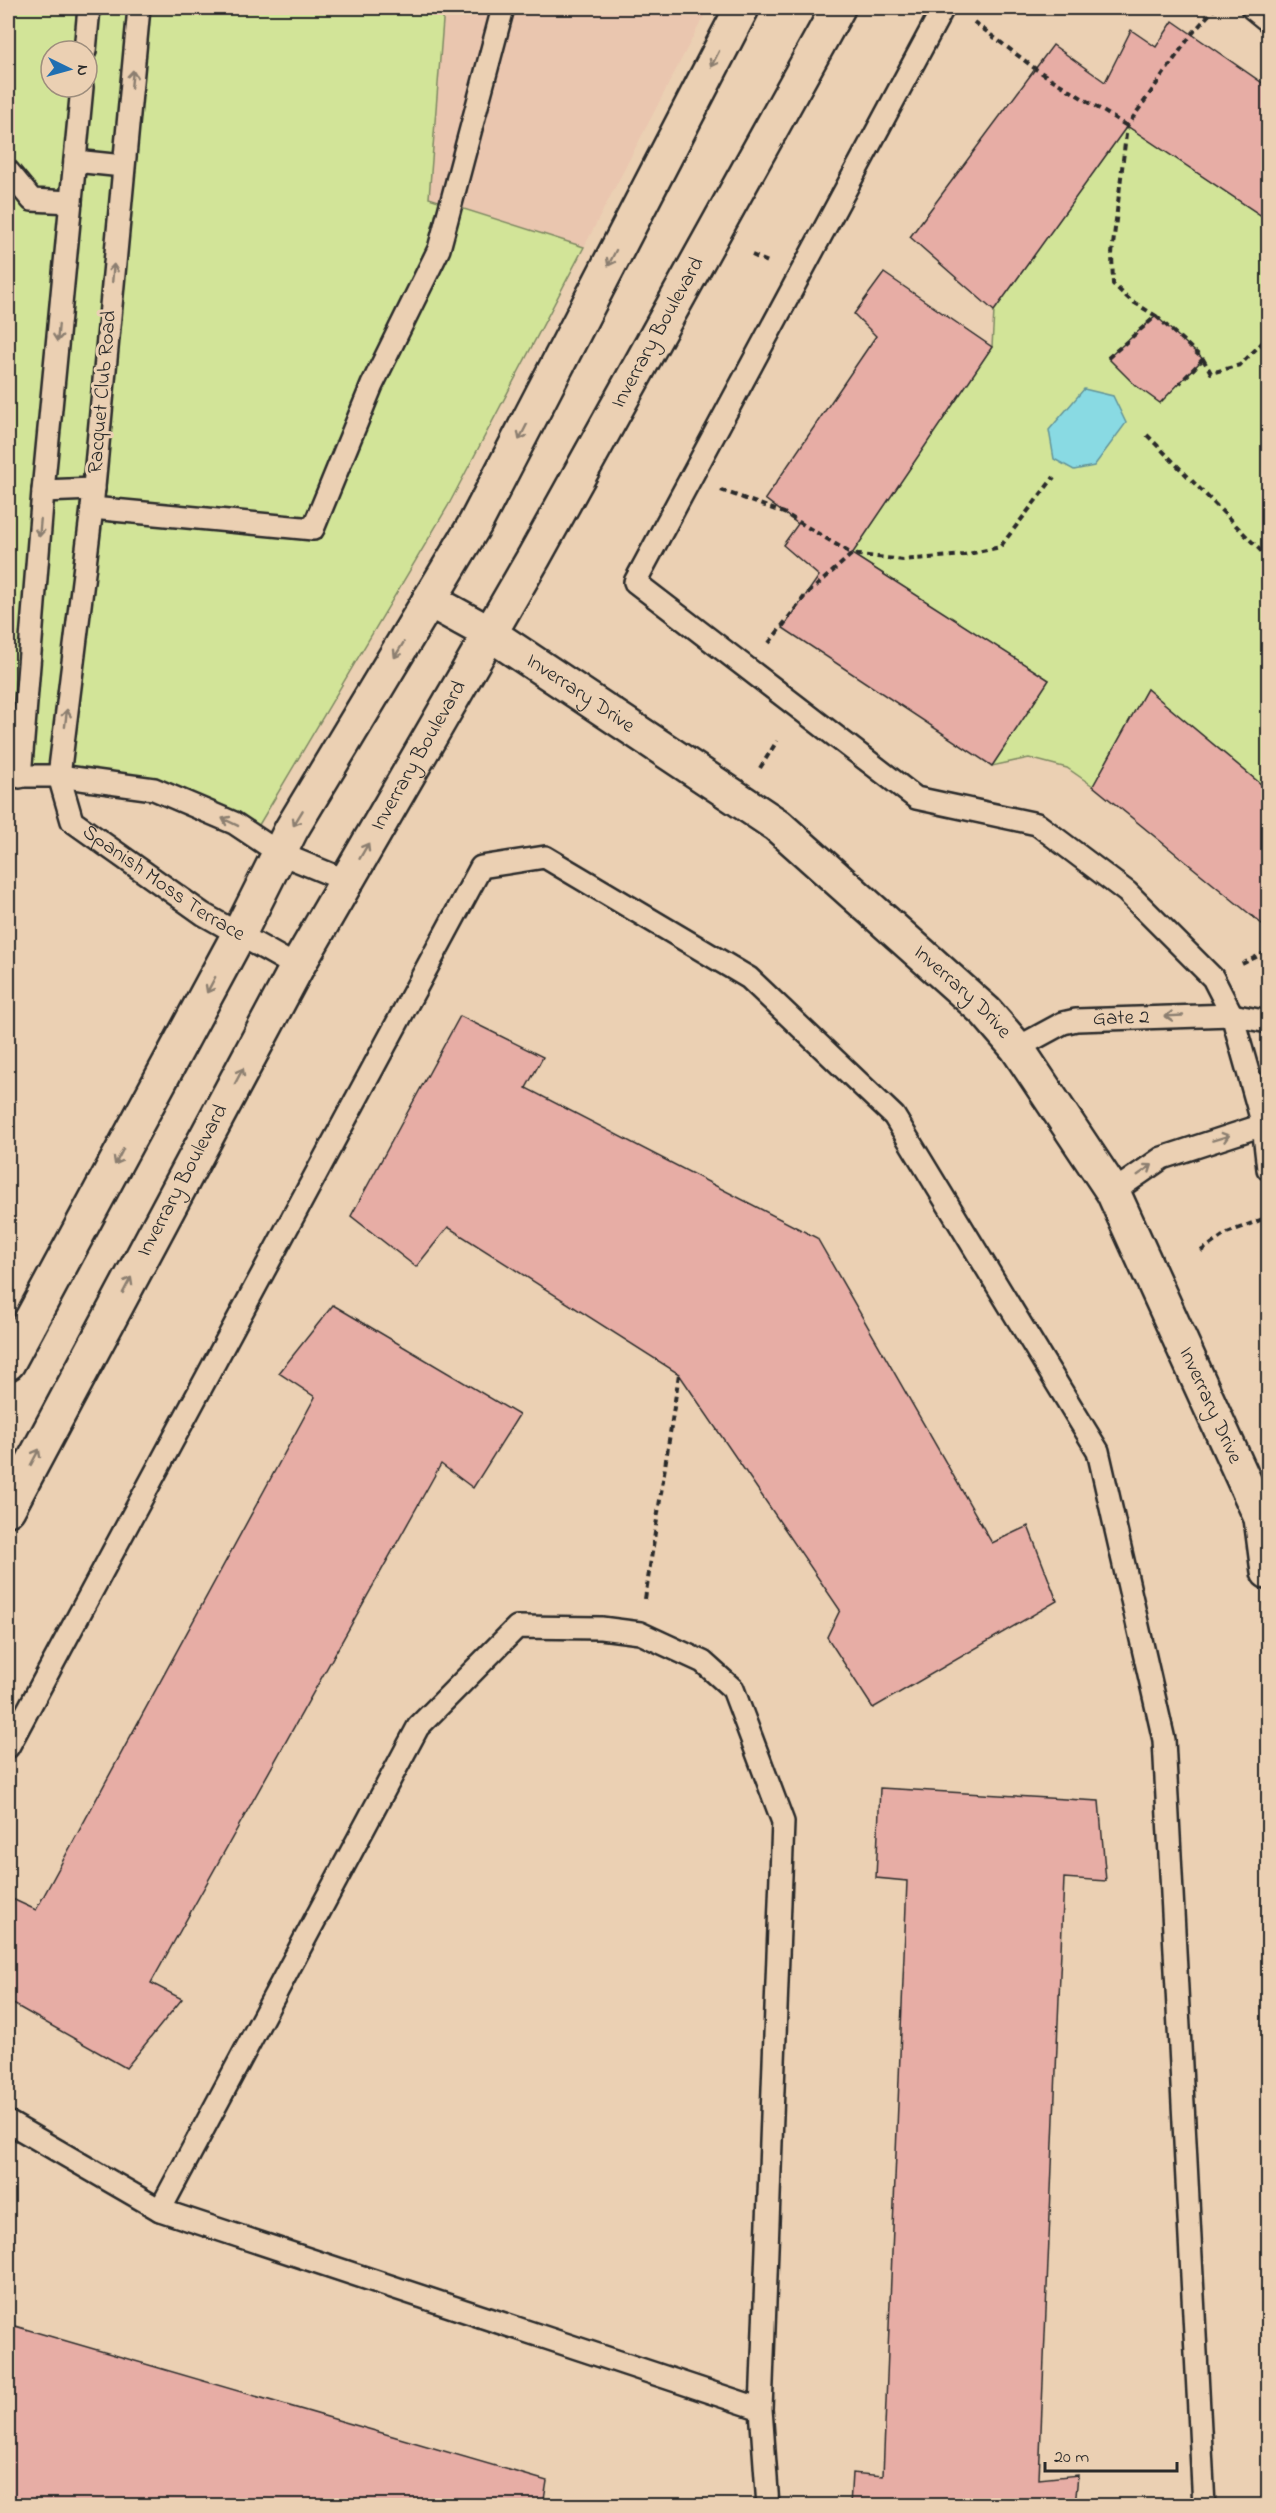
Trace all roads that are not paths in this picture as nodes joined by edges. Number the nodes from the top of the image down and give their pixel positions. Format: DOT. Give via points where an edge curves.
graph roads {
  1 [pos="89,8"];
  2 [pos="139,8"];
  3 [pos="503,8"];
  4 [pos="742,8"];
  5 [pos="838,8"];
  6 [pos="943,8"];
  7 [pos="1252,8"];
  8 [pos="1269,21"];
  9 [pos="86,39"];
  10 [pos="81,99"];
  11 [pos="75,161"];
  12 [pos="123,166"];
  13 [pos="8,171"];
  14 [pos="70,202"];
  15 [pos="43,491"];
  16 [pos="93,499"];
  17 [pos="429,600"];
  18 [pos="489,633"];
  19 [pos="14,776"];
  20 [pos="59,776"];
  21 [pos="279,853"];
  22 [pos="347,881"];
  23 [pos="239,934"];
  24 [pos="297,967"];
  25 [pos="1232,1015"];
  26 [pos="1269,1022"];
  27 [pos="1017,1048"];
  28 [pos="1266,1127"];
  29 [pos="1269,1169"];
  30 [pos="1113,1192"];
  31 [pos="8,1363"];
  32 [pos="8,1509"];
  33 [pos="1269,1572"];
  34 [pos="8,1747"];
  35 [pos="8,2122"];
  36 [pos="160,2210"];
  37 [pos="761,2409"];
  38 [pos="768,2505"];
  39 [pos="1204,2505"];
  1 -- 9 [label="lane"];
  12 -- 2 [label="lane, Racquet Club Road, one-way"];
  3 -- 16 [label="lane" via="439,249 372,385 313,529"];
  4 -- 17 [label="street, one-way" via="481,513"];
  5 -- 18 [label="street, Inverrary Boulevard"];
  6 -- 25 [label="lane" via="635,582 916,798 1037,824 1126,892 1214,978"];
  7 -- 8 [label="lane"];
  10 -- 11 [label="lane"];
  11 -- 12 [label="lane"];
  11 -- 14 [label="lane"];
  16 -- 12 [label="lane, Racquet Club Road, one-way"];
  13 -- 14 [label="lane" via="32,200"];
  14 -- 15 [label="lane, one-way"];
  15 -- 16 [label="lane"];
  15 -- 19 [label="lane, one-way"];
  20 -- 16 [label="lane, Racquet Club Road, one-way"];
  17 -- 18 [label="street, Inverrary Drive"];
  17 -- 21 [label="street, one-way"];
  22 -- 18 [label="street, Inverrary Boulevard, one-way"];
  18 -- 27 [label="street, Inverrary Drive" via="777,825 986,1012"];
  19 -- 20 [label="lane"];
  21 -- 20 [label="lane, one-way" via="234,823 154,789"];
  20 -- 23 [label="lane, Spanish Moss Terrace" via="72,821 203,914"];
  21 -- 22 [label="lane"];
  21 -- 23 [label="street"];
  22 -- 24 [label="street, Inverrary Boulevard"];
  23 -- 24 [label="lane, Spanish Moss Terrace"];
  23 -- 31 [label="street, one-way"];
  32 -- 24 [label="street, Inverrary Boulevard, one-way"];
  25 -- 26 [label="lane, Gate 2"];
  25 -- 27 [label="lane, Gate 2, one-way" via="1076,1020"];
  25 -- 28 [label="lane"];
  27 -- 30 [label="street, Inverrary Drive"];
  28 -- 29 [label="lane"];
  30 -- 28 [label="lane, one-way" via="1162,1158"];
  30 -- 33 [label="street, Inverrary Drive" via="1261,1518"];
  34 -- 39 [label="lane" via="481,867 545,857 749,978 894,1116 1098,1451 1164,1740"];
  35 -- 36 [label="lane"];
  36 -- 37 [label="lane"];
  36 -- 37 [label="lane" via="418,1727 517,1628 601,1628 640,1633 703,1662 733,1689 783,1822"];
  37 -- 38 [label="lane"];
}
